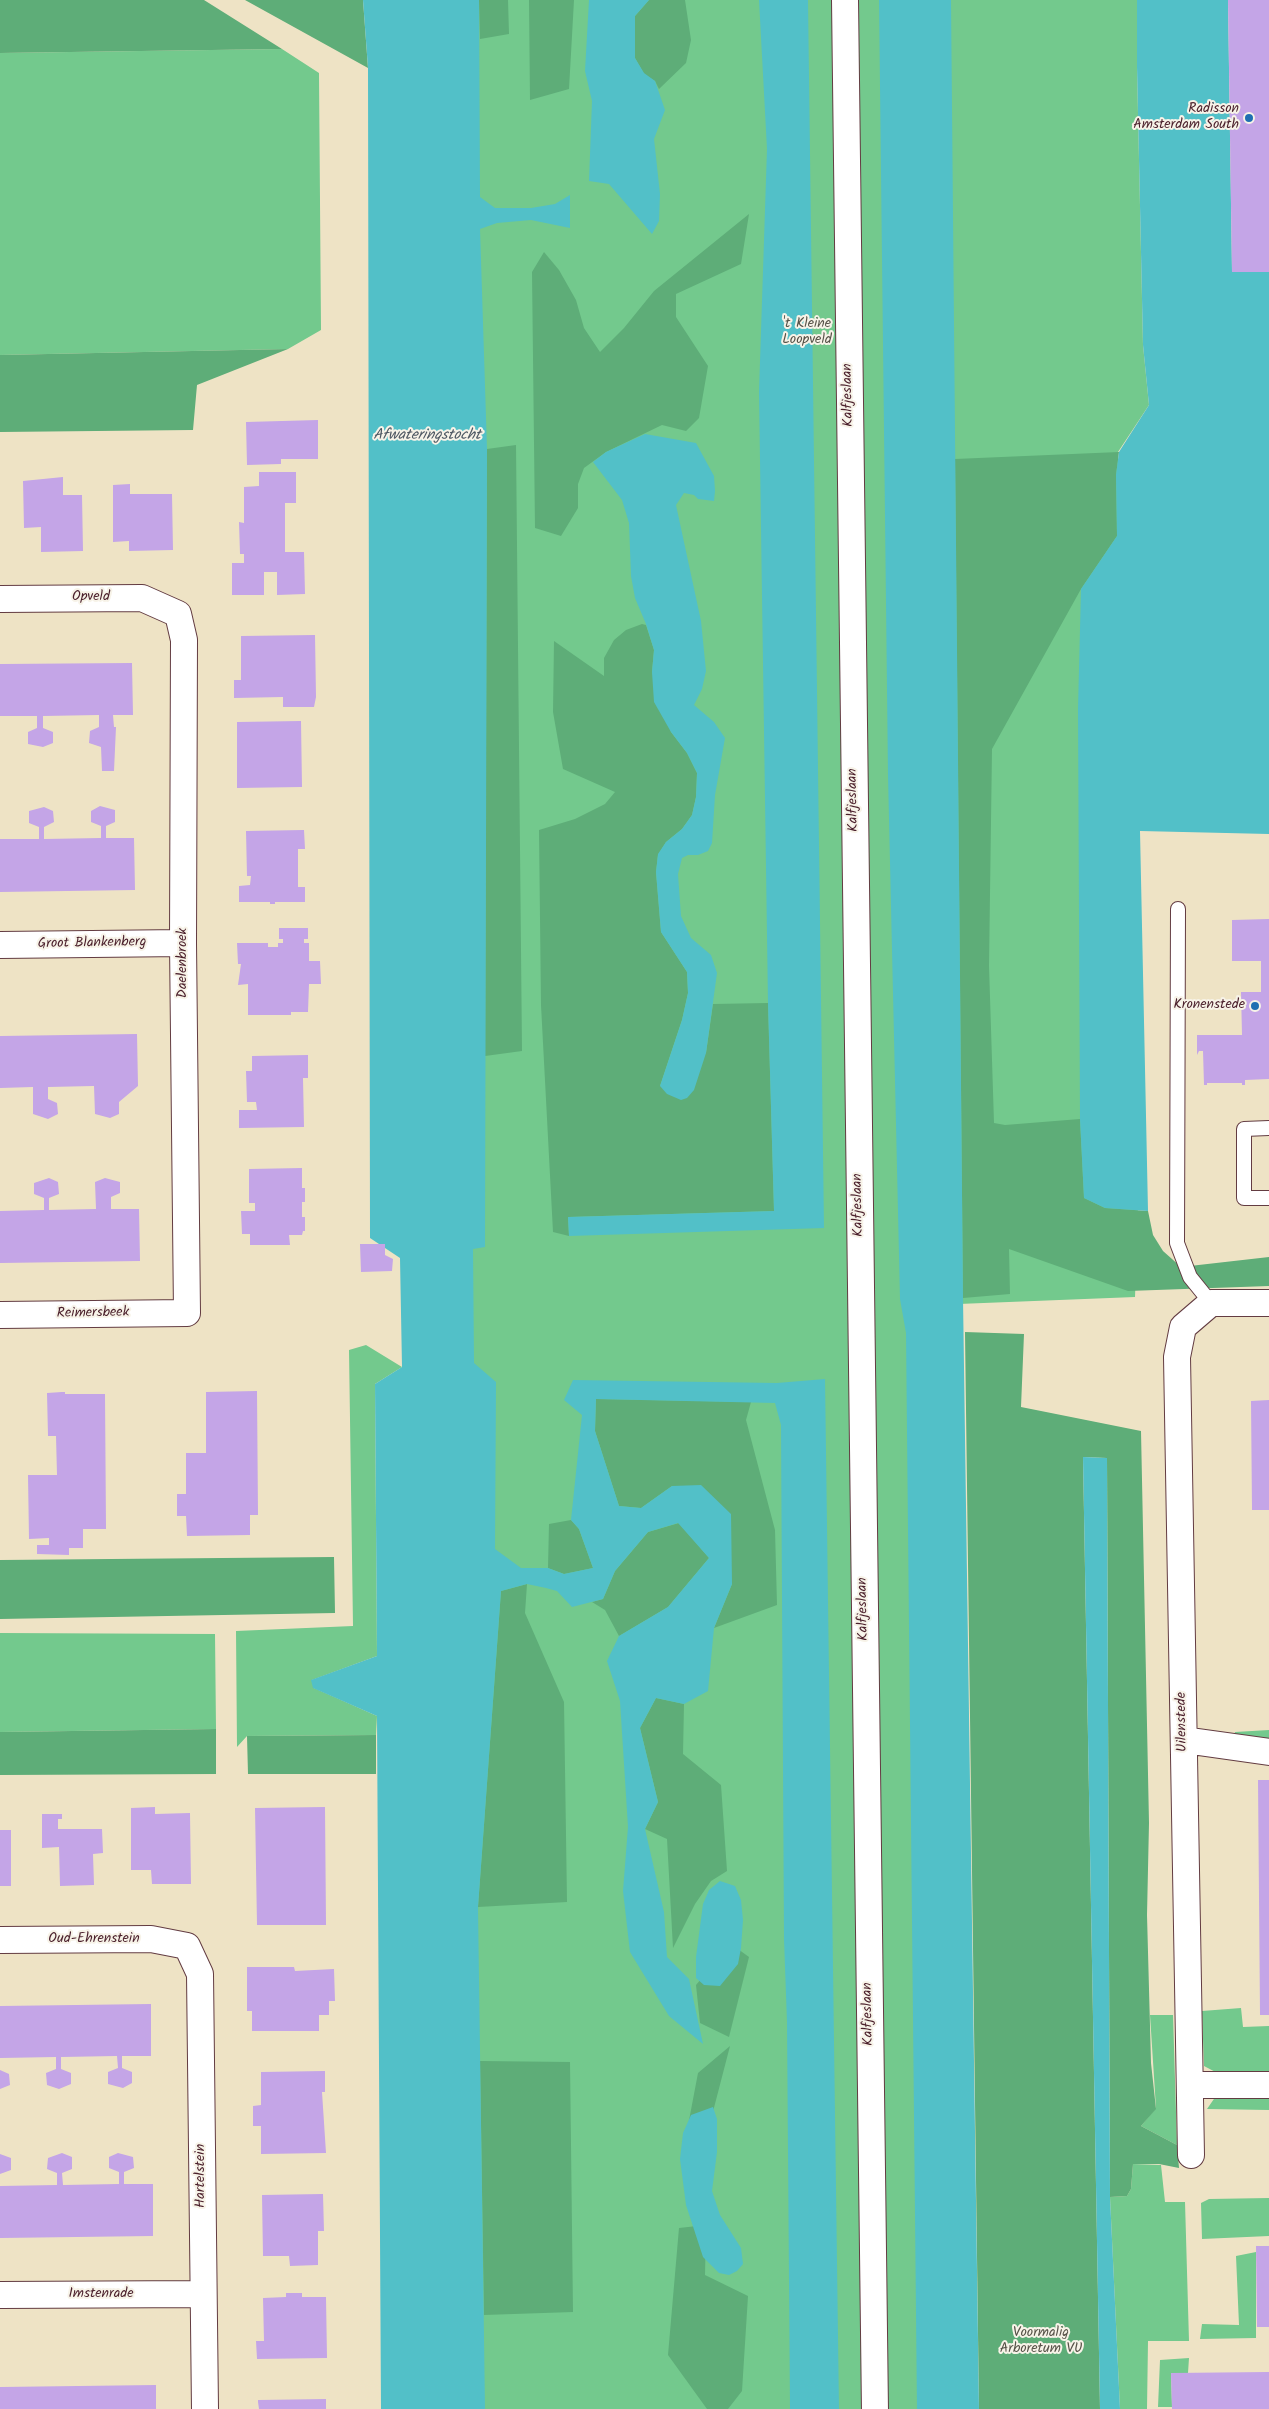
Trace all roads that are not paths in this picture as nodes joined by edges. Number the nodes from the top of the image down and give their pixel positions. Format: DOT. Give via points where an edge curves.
graph roads {
  1 [pos="845,0"];
  2 [pos="0,599"];
  3 [pos="178,614"];
  4 [pos="1178,909"];
  5 [pos="183,943"];
  6 [pos="0,945"];
  7 [pos="1269,1128"];
  8 [pos="1269,1198"];
  9 [pos="1211,1303"];
  10 [pos="1269,1303"];
  11 [pos="187,1313"];
  12 [pos="0,1315"];
  13 [pos="1184,1740"];
  14 [pos="1269,1752"];
  15 [pos="0,1940"];
  16 [pos="187,1946"];
  17 [pos="1190,2085"];
  18 [pos="1269,2085"];
  19 [pos="1191,2155"];
  20 [pos="202,2294"];
  21 [pos="0,2296"];
  22 [pos="205,2409"];
  23 [pos="875,2409"];
  1 -- 23 [label="street, Kalfjeslaan"];
  2 -- 3 [label="street, Opveld" via="142,598"];
  3 -- 5 [label="street, Daelenbroek" via="184,640"];
  4 -- 9 [label="lane" via="1177,1243 1190,1278"];
  5 -- 6 [label="street, Groot Blankenberg"];
  5 -- 11 [label="street, Daelenbroek"];
  7 -- 8 [label="lane" via="1244,1129 1244,1198"];
  9 -- 10 [label="street"];
  9 -- 13 [label="street, Uilenstede" via="1183,1327 1177,1357"];
  11 -- 12 [label="street, Reimersbeek"];
  13 -- 14 [label="street"];
  13 -- 17 [label="street, Uilenstede"];
  15 -- 16 [label="street, Oud-Ehrenstein" via="151,1939"];
  16 -- 20 [label="street, Hartelstein" via="200,1974"];
  17 -- 18 [label="street"];
  17 -- 19 [label="street, Uilenstede"];
  20 -- 21 [label="street, Imstenrade"];
  20 -- 22 [label="street, Hartelstein"];
}
